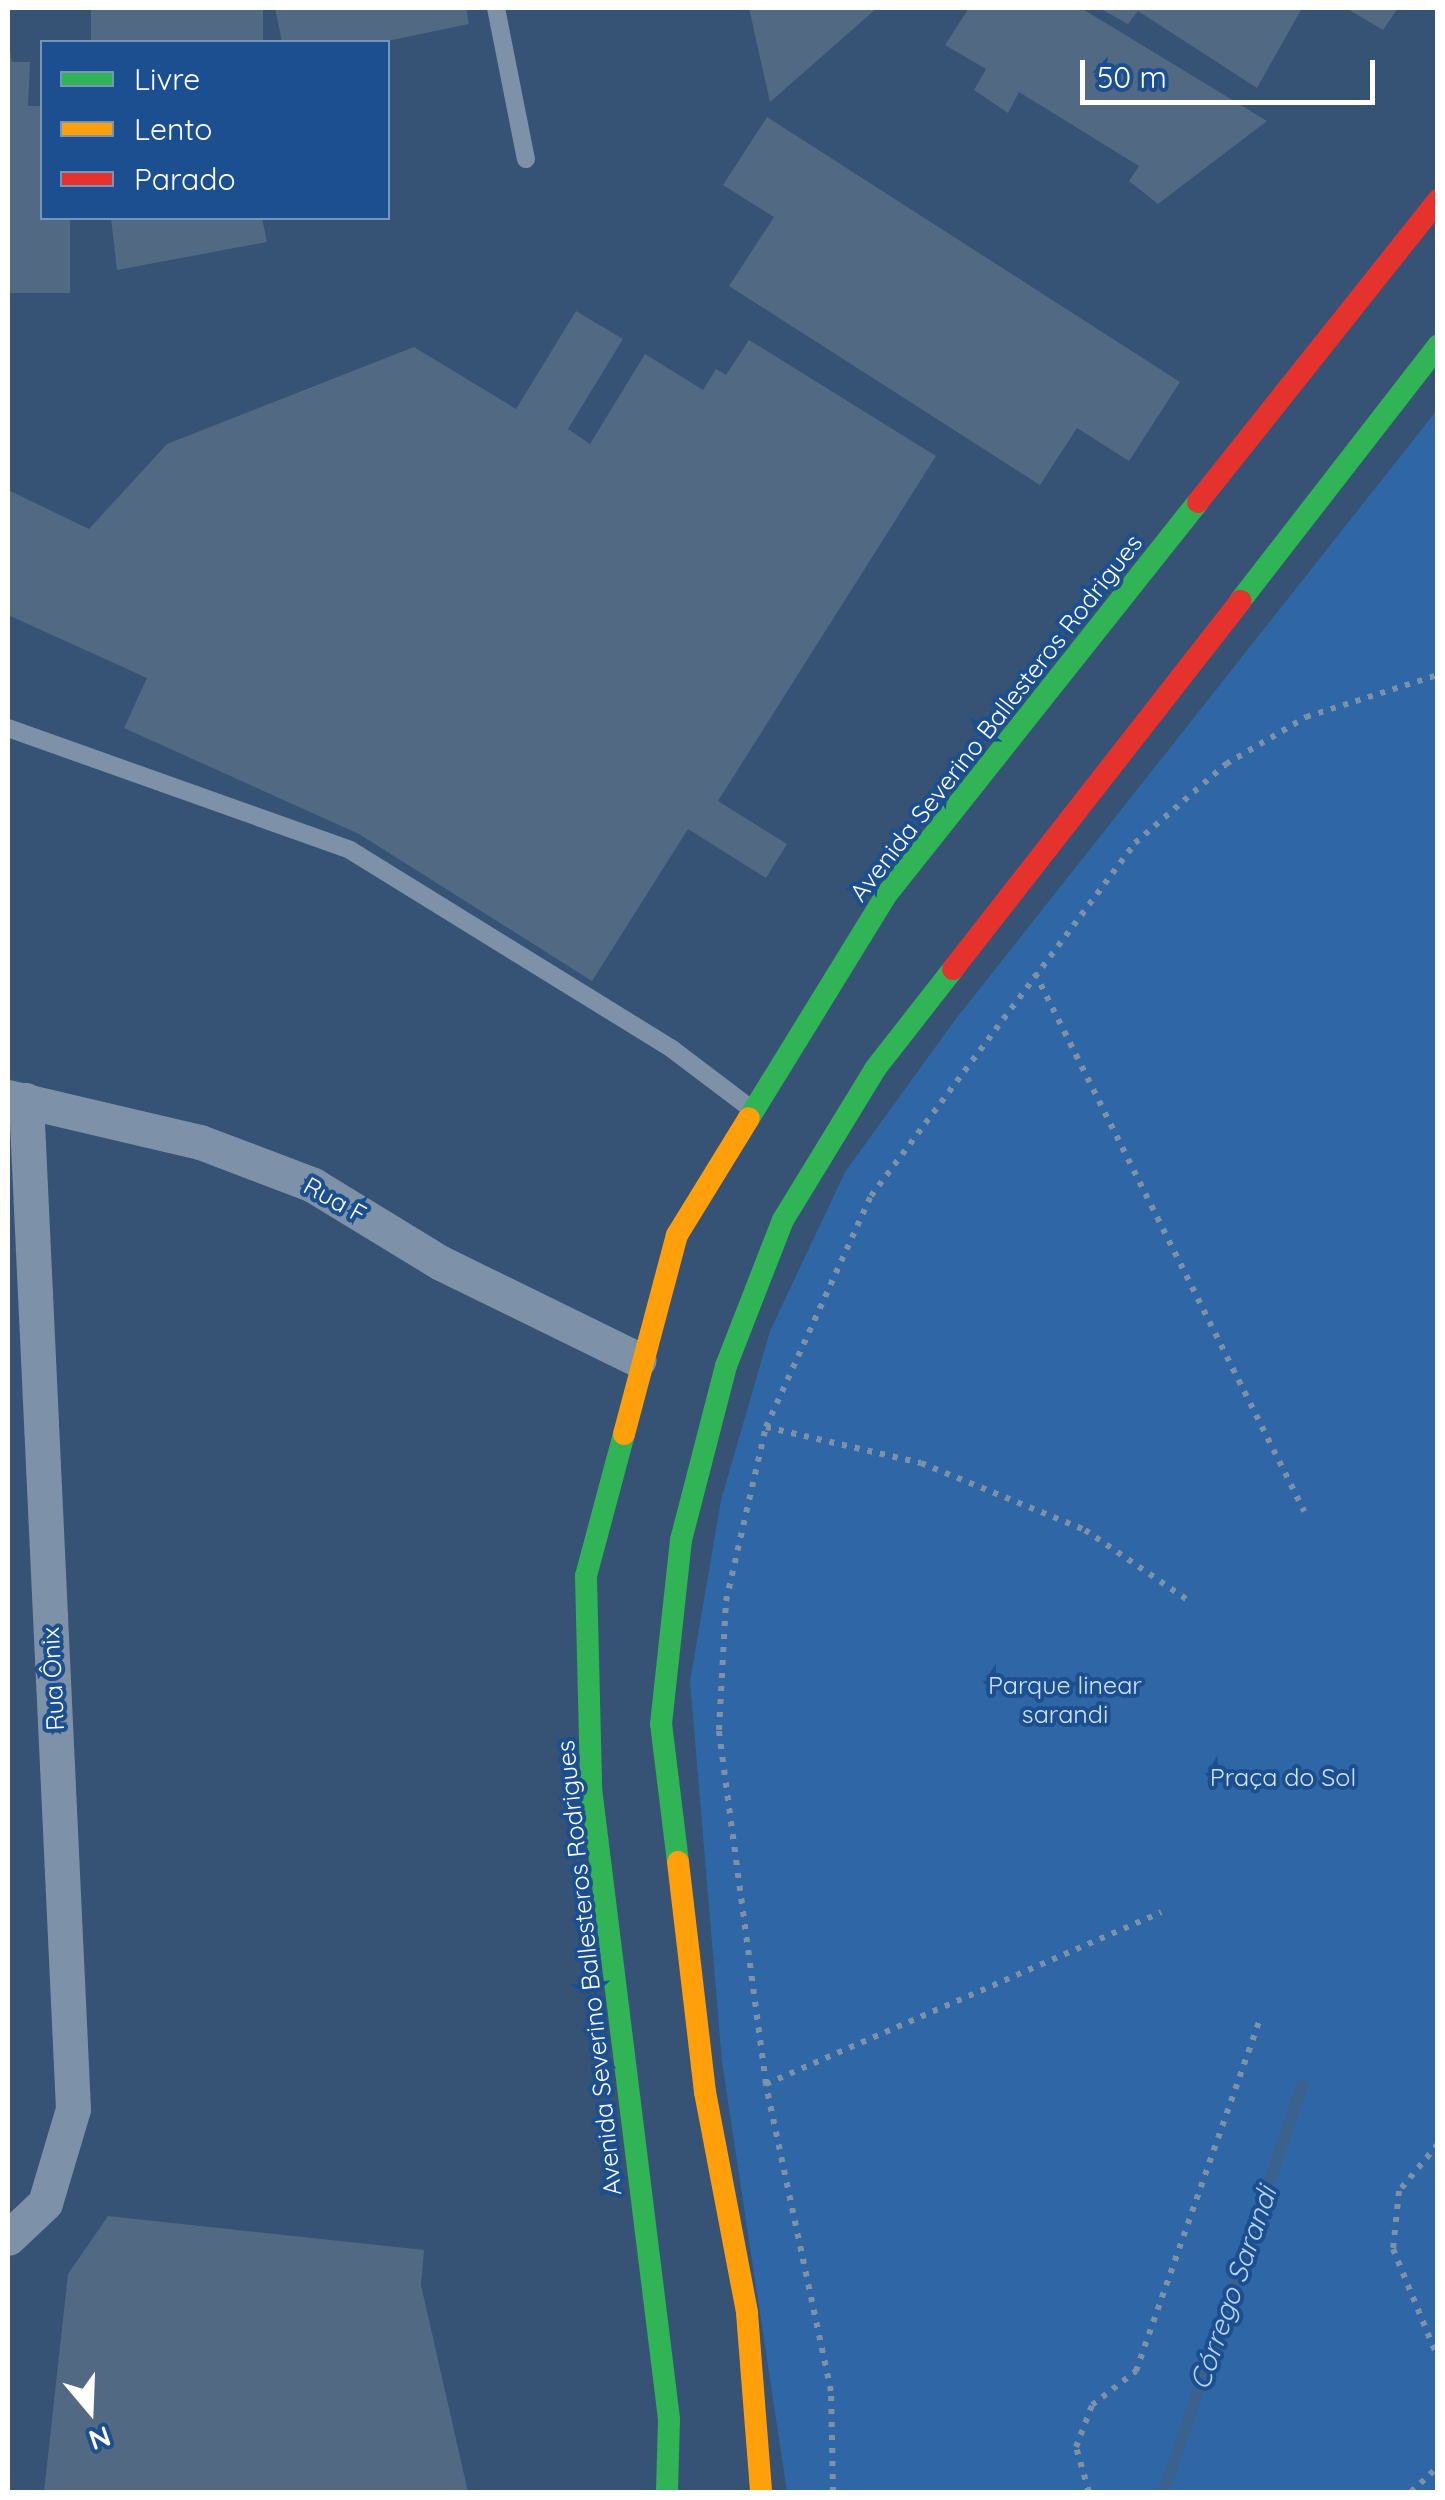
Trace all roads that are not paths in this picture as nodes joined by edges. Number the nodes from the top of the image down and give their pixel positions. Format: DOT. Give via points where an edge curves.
graph roads {
  1 [pos="496,8"];
  2 [pos="526,158"];
  3 [pos="1438,200"];
  4 [pos="1438,346"];
  5 [pos="8,728"];
  6 [pos="16,1098"];
  7 [pos="754,1111"];
  8 [pos="640,1360"];
  9 [pos="8,2238"];
  10 [pos="668,2492"];
  11 [pos="760,2492"];
  1 -- 2 [label="lane"];
  3 -- 7 [label="street, Avenida Severino Ballesteros Rodrigues" via="888,894"];
  4 -- 11 [label="street" via="886,1052 783,1220 726,1366 680,1540 661,1724 705,2092 747,2313"];
  5 -- 7 [label="lane" via="350,850 672,1049"];
  6 -- 8 [label="street, Rua F" via="200,1142 313,1185 441,1263"];
  6 -- 9 [label="street, Rua Ônix" via="73,2109 44,2203"];
  7 -- 8 [label="street, Avenida Severino Ballesteros Rodrigues" via="677,1235"];
  8 -- 10 [label="street, Avenida Severino Ballesteros Rodrigues" via="586,1576 590,1711 669,2420"];
}
